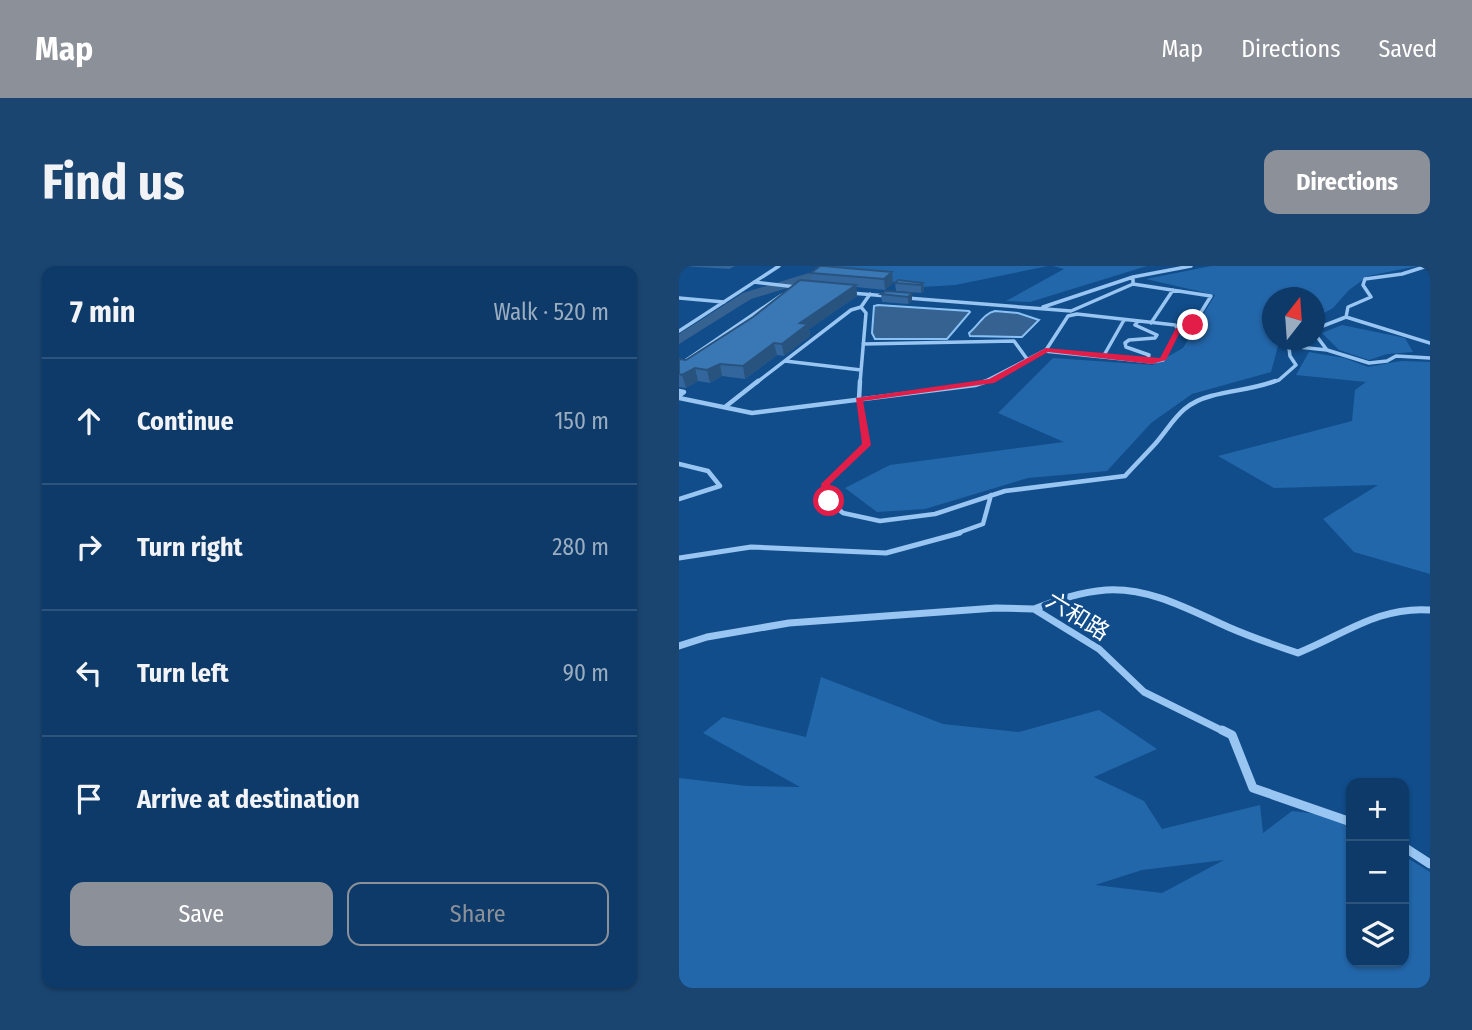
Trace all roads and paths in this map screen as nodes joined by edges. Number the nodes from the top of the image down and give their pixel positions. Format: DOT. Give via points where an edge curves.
graph roads {
  1 [pos="779,266"];
  2 [pos="1191,266"];
  3 [pos="1427,266"];
  4 [pos="1133,277"];
  5 [pos="754,282"];
  6 [pos="1133,284"];
  7 [pos="793,287"];
  8 [pos="806,288"];
  9 [pos="1173,290"];
  10 [pos="844,292"];
  11 [pos="870,295"];
  12 [pos="679,298"];
  13 [pos="724,302"];
  14 [pos="861,307"];
  15 [pos="1039,309"];
  16 [pos="1071,311"];
  17 [pos="1077,314"];
  18 [pos="1346,317"];
  19 [pos="1124,320"];
  20 [pos="1138,321"];
  21 [pos="1151,323"];
  22 [pos="1325,326"];
  23 [pos="1178,329"];
  24 [pos="679,331"];
  25 [pos="1430,343"];
  26 [pos="863,344"];
  27 [pos="1325,347"];
  28 [pos="1046,350"];
  29 [pos="1289,350"];
  30 [pos="1327,350"];
  31 [pos="1103,357"];
  32 [pos="1430,358"];
  33 [pos="1027,359"];
  34 [pos="785,361"];
  35 [pos="1147,361"];
  36 [pos="679,365"];
  37 [pos="861,370"];
  38 [pos="679,395"];
  39 [pos="859,399"];
  40 [pos="725,407"];
  41 [pos="679,464"];
  42 [pos="991,495"];
  43 [pos="679,499"];
  44 [pos="679,558"];
  45 [pos="1034,609"];
  46 [pos="1430,610"];
  47 [pos="679,646"];
  48 [pos="1346,820"];
  49 [pos="1409,850"];
  50 [pos="1430,864"];
  1 -- 5 [label="lane"];
  2 -- 4 [label="lane"];
  3 -- 18 [label="lane" via="1365,279 1363,285 1371,297 1348,307"];
  4 -- 6 [label="lane"];
  4 -- 15 [label="lane"];
  5 -- 7 [label="lane"];
  5 -- 13 [label="lane"];
  6 -- 9 [label="lane"];
  6 -- 16 [label="lane"];
  7 -- 8 [label="lane"];
  7 -- 36 [label="lane"];
  9 -- 21 [label="lane"];
  9 -- 23 [label="lane" via="1211,296 1193,325"];
  10 -- 11 [label="lane"];
  11 -- 14 [label="lane"];
  11 -- 15 [label="lane"];
  12 -- 13 [label="lane"];
  13 -- 24 [label="lane"];
  14 -- 26 [label="lane" via="866,313"];
  14 -- 34 [label="lane"];
  15 -- 16 [label="lane"];
  16 -- 17 [label="lane"];
  17 -- 19 [label="lane"];
  17 -- 28 [label="lane" via="1068,316"];
  18 -- 22 [label="lane"];
  18 -- 25 [label="lane"];
  19 -- 20 [label="lane"];
  19 -- 31 [label="lane"];
  20 -- 21 [label="lane"];
  20 -- 35 [label="lane" via="1135,325 1157,335 1125,343 1146,352"];
  21 -- 23 [label="lane"];
  23 -- 35 [label="lane" via="1163,360"];
  26 -- 33 [label="lane" via="1014,341"];
  26 -- 37 [label="lane"];
  27 -- 30 [label="lane"];
  28 -- 31 [label="lane"];
  28 -- 33 [label="lane"];
  29 -- 42 [label="lane" via="1296,365 1279,380 1189,405 1125,476"];
  30 -- 32 [label="lane" via="1369,363 1396,356"];
  31 -- 35 [label="lane"];
  33 -- 39 [label="lane" via="991,382"];
  34 -- 37 [label="lane"];
  34 -- 40 [label="lane"];
  37 -- 39 [label="lane"];
  38 -- 40 [label="lane"];
  39 -- 40 [label="lane" via="752,413"];
  39 -- 42 [label="lane" via="867,445 825,484 829,501 843,513 880,521 935,514"];
  41 -- 43 [label="lane" via="705,467 720,486"];
  42 -- 44 [label="lane" via="982,524 886,553 751,547"];
  45 -- 46 [label="street" via="1095,589 1130,589 1298,653 1387,611"];
  45 -- 47 [label="street, 六和路" via="789,623"];
  45 -- 48 [label="street, 六和路" via="1099,649 1145,692 1232,735 1253,788"];
  49 -- 50 [label="street"];
}
